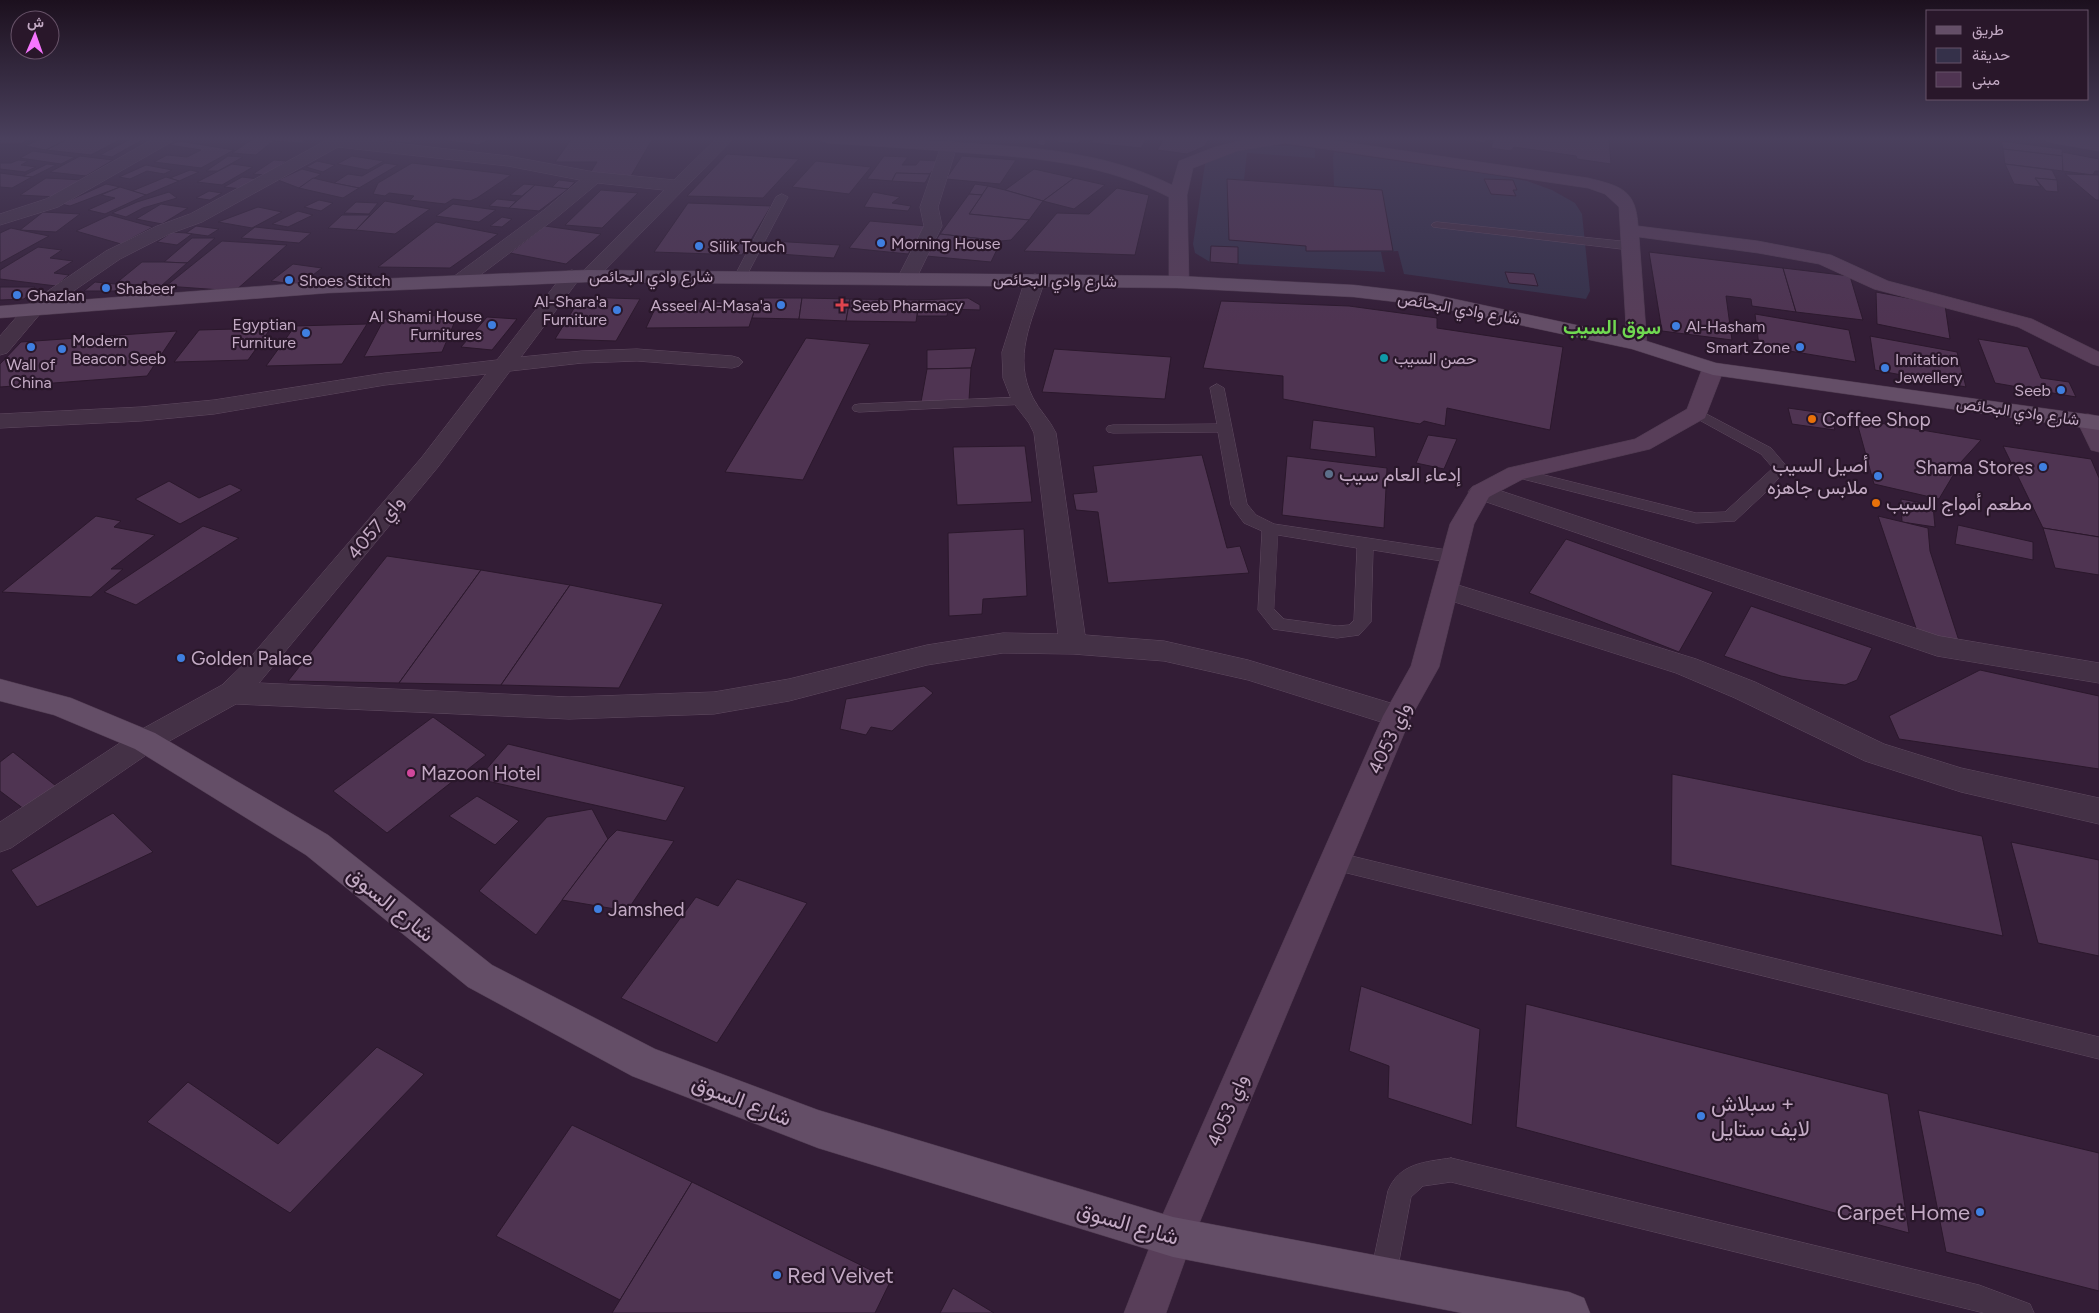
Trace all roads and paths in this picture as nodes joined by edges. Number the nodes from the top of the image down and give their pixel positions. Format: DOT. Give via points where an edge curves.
graph roads {
  1 [pos="59,199"];
  2 [pos="231,199"];
  3 [pos="568,199"];
  4 [pos="664,199"];
  5 [pos="781,199"];
  6 [pos="932,199"];
  7 [pos="1178,199"];
  8 [pos="1623,199"];
  9 [pos="0,200"];
  10 [pos="37,208"];
  11 [pos="0,220"];
  12 [pos="1437,225"];
  13 [pos="1630,238"];
  14 [pos="580,276"];
  15 [pos="740,277"];
  16 [pos="907,279"];
  17 [pos="1035,280"];
  18 [pos="460,281"];
  19 [pos="1179,282"];
  20 [pos="33,310"];
  21 [pos="0,312"];
  22 [pos="1638,344"];
  23 [pos="0,349"];
  24 [pos="2099,360"];
  25 [pos="732,362"];
  26 [pos="504,366"];
  27 [pos="1713,369"];
  28 [pos="1217,388"];
  29 [pos="1023,401"];
  30 [pos="859,408"];
  31 [pos="1697,413"];
  32 [pos="0,420"];
  33 [pos="2094,422"];
  34 [pos="1224,428"];
  35 [pos="1113,429"];
  36 [pos="2099,445"];
  37 [pos="1516,473"];
  38 [pos="1480,492"];
  39 [pos="1270,529"];
  40 [pos="1365,543"];
  41 [pos="1454,557"];
  42 [pos="1445,590"];
  43 [pos="1073,644"];
  44 [pos="2099,673"];
  45 [pos="0,690"];
  46 [pos="232,692"];
  47 [pos="1397,716"];
  48 [pos="145,741"];
  49 [pos="2099,811"];
  50 [pos="0,839"];
  51 [pos="1334,861"];
  52 [pos="2099,1048"];
  53 [pos="1172,1237"];
  54 [pos="1383,1277"];
  55 [pos="1145,1313"];
  56 [pos="1568,1313"];
  57 [pos="2020,1313"];
  1 -- 10 [label="street"];
  2 -- 20 [label="street" via="113,255"];
  3 -- 18 [label="street"];
  4 -- 14 [label="street, واي 4057"];
  5 -- 15 [label="lane"];
  6 -- 16 [label="street" via="929,207 933,226"];
  7 -- 19 [label="street"];
  8 -- 13 [label="street" via="1628,207"];
  9 -- 10 [label="street"];
  10 -- 11 [label="street"];
  12 -- 13 [label="lane"];
  13 -- 22 [label="street"];
  13 -- 24 [label="street" via="1758,247 1824,259 1881,285 2025,323"];
  14 -- 15 [label="main road, شارع وادي البحائص"];
  14 -- 18 [label="main road, شارع وادي البحائص"];
  14 -- 26 [label="street, واي 4057"];
  15 -- 16 [label="main road, شارع وادي البحائص"];
  16 -- 17 [label="main road, شارع وادي البحائص"];
  17 -- 19 [label="main road, شارع وادي البحائص"];
  17 -- 29 [label="street" via="1012,352 1014,378"];
  18 -- 20 [label="main road, شارع وادي البحائص" via="328,287"];
  19 -- 22 [label="main road, شارع وادي البحائص" via="1354,291 1431,300"];
  20 -- 21 [label="main road, شارع وادي البحائص"];
  20 -- 23 [label="street"];
  22 -- 27 [label="main road, شارع وادي البحائص"];
  25 -- 26 [label="street" via="637,355"];
  26 -- 32 [label="street" via="385,379 214,407 141,414"];
  26 -- 46 [label="street, واي 4057" via="430,462 258,668"];
  27 -- 31 [label="street"];
  27 -- 33 [label="main road, شارع وادي البحائص"];
  28 -- 34 [label="lane"];
  29 -- 30 [label="lane"];
  29 -- 43 [label="street" via="1045,433"];
  31 -- 37 [label="street" via="1642,444"];
  31 -- 37 [label="lane" via="1766,451 1781,468 1729,517 1696,518"];
  33 -- 36 [label="street"];
  34 -- 35 [label="lane"];
  34 -- 39 [label="lane" via="1239,504 1250,519"];
  37 -- 38 [label="street"];
  38 -- 41 [label="street, واي 4053" via="1462,524"];
  38 -- 44 [label="street" via="1936,646"];
  39 -- 40 [label="lane"];
  39 -- 40 [label="lane" via="1266,610 1279,625 1353,631 1362,622"];
  40 -- 41 [label="lane"];
  41 -- 42 [label="street, واي 4053"];
  42 -- 47 [label="street, واي 4053" via="1425,667"];
  42 -- 49 [label="street" via="1686,666 1745,690 1875,753 1962,780"];
  43 -- 46 [label="street" via="1003,643 927,655 789,690 714,703 569,708"];
  43 -- 47 [label="street" via="1164,651 1248,670"];
  45 -- 48 [label="main road, شارع السوق" via="61,706"];
  46 -- 48 [label="street, واي 4057"];
  47 -- 51 [label="street, واي 4053"];
  48 -- 50 [label="street, واي 4057"];
  48 -- 53 [label="main road, شارع السوق" via="317,845 480,976 645,1063 818,1130"];
  51 -- 52 [label="lane"];
  51 -- 53 [label="street, واي 4053"];
  53 -- 54 [label="main road, شارع السوق"];
  53 -- 55 [label="street, واي 4053"];
  54 -- 56 [label="main road, شارع السوق"];
  54 -- 57 [label="lane" via="1400,1191 1417,1175 1451,1170 1979,1298"];
}
